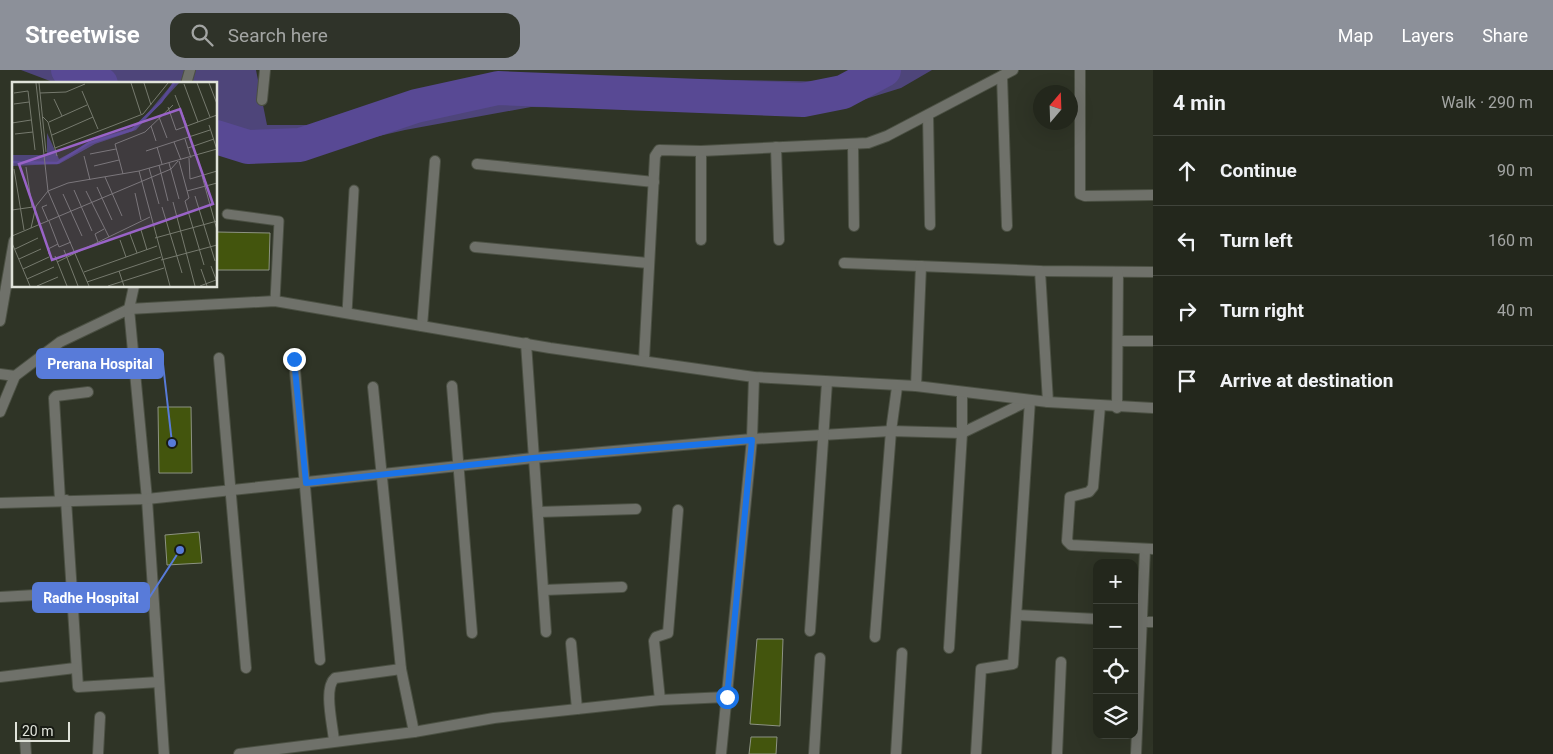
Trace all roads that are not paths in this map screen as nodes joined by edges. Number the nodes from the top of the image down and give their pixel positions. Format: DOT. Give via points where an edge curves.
graph roads {
  1 [pos="265,70"];
  2 [pos="1013,70"];
  3 [pos="1080,70"];
  4 [pos="1002,76"];
  5 [pos="262,100"];
  6 [pos="928,115"];
  7 [pos="854,145"];
  8 [pos="776,147"];
  9 [pos="701,151"];
  10 [pos="435,161"];
  11 [pos="477,164"];
  12 [pos="654,182"];
  13 [pos="354,190"];
  14 [pos="1153,194"];
  15 [pos="227,214"];
  16 [pos="930,225"];
  17 [pos="854,226"];
  18 [pos="1006,226"];
  19 [pos="701,240"];
  20 [pos="779,240"];
  21 [pos="475,247"];
  22 [pos="12,252"];
  23 [pos="648,263"];
  24 [pos="844,263"];
  25 [pos="921,266"];
  26 [pos="1040,271"];
  27 [pos="1118,272"];
  28 [pos="1153,272"];
  29 [pos="134,288"];
  30 [pos="275,301"];
  31 [pos="129,310"];
  32 [pos="347,313"];
  33 [pos="0,321"];
  34 [pos="422,326"];
  35 [pos="1153,341"];
  36 [pos="1118,342"];
  37 [pos="526,343"];
  38 [pos="219,358"];
  39 [pos="294,359"];
  40 [pos="644,360"];
  41 [pos="0,374"];
  42 [pos="15,376"];
  43 [pos="754,377"];
  44 [pos="827,382"];
  45 [pos="452,386"];
  46 [pos="916,386"];
  47 [pos="373,387"];
  48 [pos="897,387"];
  49 [pos="88,392"];
  50 [pos="962,393"];
  51 [pos="1030,400"];
  52 [pos="1048,402"];
  53 [pos="1100,406"];
  54 [pos="1117,408"];
  55 [pos="1153,408"];
  56 [pos="0,412"];
  57 [pos="891,431"];
  58 [pos="962,433"];
  59 [pos="824,436"];
  60 [pos="752,440"];
  61 [pos="533,458"];
  62 [pos="458,466"];
  63 [pos="381,476"];
  64 [pos="306,483"];
  65 [pos="229,490"];
  66 [pos="147,499"];
  67 [pos="63,500"];
  68 [pos="0,502"];
  69 [pos="636,508"];
  70 [pos="678,510"];
  71 [pos="538,512"];
  72 [pos="1149,549"];
  73 [pos="622,588"];
  74 [pos="544,590"];
  75 [pos="70,593"];
  76 [pos="0,597"];
  77 [pos="1017,615"];
  78 [pos="1093,619"];
  79 [pos="1138,622"];
  80 [pos="1153,622"];
  81 [pos="810,630"];
  82 [pos="546,632"];
  83 [pos="472,633"];
  84 [pos="875,637"];
  85 [pos="571,643"];
  86 [pos="949,648"];
  87 [pos="1138,649"];
  88 [pos="902,653"];
  89 [pos="820,658"];
  90 [pos="320,660"];
  91 [pos="1061,662"];
  92 [pos="75,668"];
  93 [pos="246,668"];
  94 [pos="401,669"];
  95 [pos="0,677"];
  96 [pos="159,682"];
  97 [pos="727,697"];
  98 [pos="660,700"];
  99 [pos="577,709"];
  100 [pos="100,717"];
  101 [pos="414,732"];
  102 [pos="25,738"];
  103 [pos="334,741"];
  104 [pos="26,754"];
  105 [pos="98,754"];
  106 [pos="164,754"];
  107 [pos="239,754"];
  108 [pos="721,754"];
  109 [pos="814,754"];
  110 [pos="896,754"];
  111 [pos="976,754"];
  112 [pos="1056,754"];
  113 [pos="1136,754"];
  1 -- 5 [label="street"];
  2 -- 4 [label="street"];
  3 -- 14 [label="street" via="1080,194"];
  4 -- 6 [label="street"];
  4 -- 18 [label="street"];
  6 -- 7 [label="street" via="878,140"];
  6 -- 16 [label="street"];
  7 -- 8 [label="street"];
  7 -- 17 [label="street"];
  8 -- 9 [label="street"];
  8 -- 20 [label="street"];
  9 -- 12 [label="street" via="659,150 655,156"];
  9 -- 19 [label="street"];
  10 -- 34 [label="street"];
  11 -- 12 [label="street"];
  12 -- 23 [label="street"];
  13 -- 32 [label="lane"];
  15 -- 30 [label="lane" via="279,221"];
  21 -- 23 [label="street"];
  22 -- 33 [label="street"];
  23 -- 40 [label="street"];
  24 -- 25 [label="street"];
  25 -- 26 [label="street"];
  25 -- 46 [label="street"];
  26 -- 27 [label="street"];
  26 -- 52 [label="street"];
  27 -- 28 [label="street"];
  27 -- 36 [label="street"];
  29 -- 31 [label="street"];
  30 -- 31 [label="street"];
  30 -- 32 [label="street"];
  31 -- 42 [label="street" via="60,342"];
  31 -- 66 [label="street"];
  32 -- 34 [label="street"];
  34 -- 37 [label="street"];
  35 -- 36 [label="street"];
  36 -- 54 [label="street"];
  37 -- 40 [label="street"];
  37 -- 61 [label="street"];
  38 -- 65 [label="street"];
  39 -- 64 [label="street"];
  40 -- 43 [label="street"];
  41 -- 42 [label="street"];
  42 -- 56 [label="street"];
  43 -- 44 [label="street"];
  43 -- 60 [label="street"];
  44 -- 48 [label="street"];
  44 -- 59 [label="street"];
  45 -- 62 [label="street"];
  46 -- 48 [label="street"];
  46 -- 50 [label="street"];
  47 -- 63 [label="street"];
  48 -- 57 [label="street"];
  49 -- 67 [label="street" via="54,398"];
  50 -- 51 [label="street"];
  50 -- 58 [label="street"];
  51 -- 52 [label="street"];
  51 -- 58 [label="street"];
  51 -- 77 [label="street"];
  52 -- 53 [label="street"];
  53 -- 54 [label="street"];
  53 -- 72 [label="street" via="1093,487 1089,492 1070,497 1067,541 1071,544"];
  54 -- 55 [label="street"];
  57 -- 58 [label="street"];
  57 -- 59 [label="street"];
  57 -- 84 [label="street"];
  58 -- 86 [label="street"];
  59 -- 60 [label="street"];
  59 -- 81 [label="street"];
  60 -- 61 [label="street"];
  60 -- 97 [label="street"];
  61 -- 62 [label="street"];
  61 -- 71 [label="street"];
  62 -- 63 [label="street"];
  62 -- 83 [label="street"];
  63 -- 64 [label="street"];
  63 -- 94 [label="street"];
  64 -- 65 [label="street"];
  64 -- 90 [label="street"];
  65 -- 66 [label="street"];
  65 -- 93 [label="street"];
  66 -- 67 [label="street"];
  66 -- 96 [label="street"];
  67 -- 68 [label="street"];
  67 -- 75 [label="street"];
  69 -- 71 [label="street"];
  70 -- 98 [label="street" via="668,632 654,641"];
  71 -- 74 [label="street"];
  72 -- 79 [label="street"];
  73 -- 74 [label="street"];
  74 -- 82 [label="street"];
  75 -- 76 [label="street"];
  75 -- 92 [label="street"];
  77 -- 78 [label="street"];
  77 -- 111 [label="street" via="1012,665 981,669"];
  79 -- 80 [label="street"];
  85 -- 99 [label="street"];
  87 -- 113 [label="street"];
  88 -- 110 [label="street"];
  89 -- 109 [label="street"];
  91 -- 112 [label="street"];
  92 -- 95 [label="street"];
  92 -- 96 [label="street" via="80,688"];
  94 -- 101 [label="street"];
  94 -- 103 [label="street" via="332,681 328,690"];
  96 -- 106 [label="street"];
  97 -- 98 [label="street"];
  97 -- 108 [label="street"];
  98 -- 99 [label="street"];
  99 -- 101 [label="street" via="494,718"];
  100 -- 105 [label="street"];
  101 -- 103 [label="street"];
  102 -- 104 [label="street"];
  103 -- 107 [label="street"];
}
